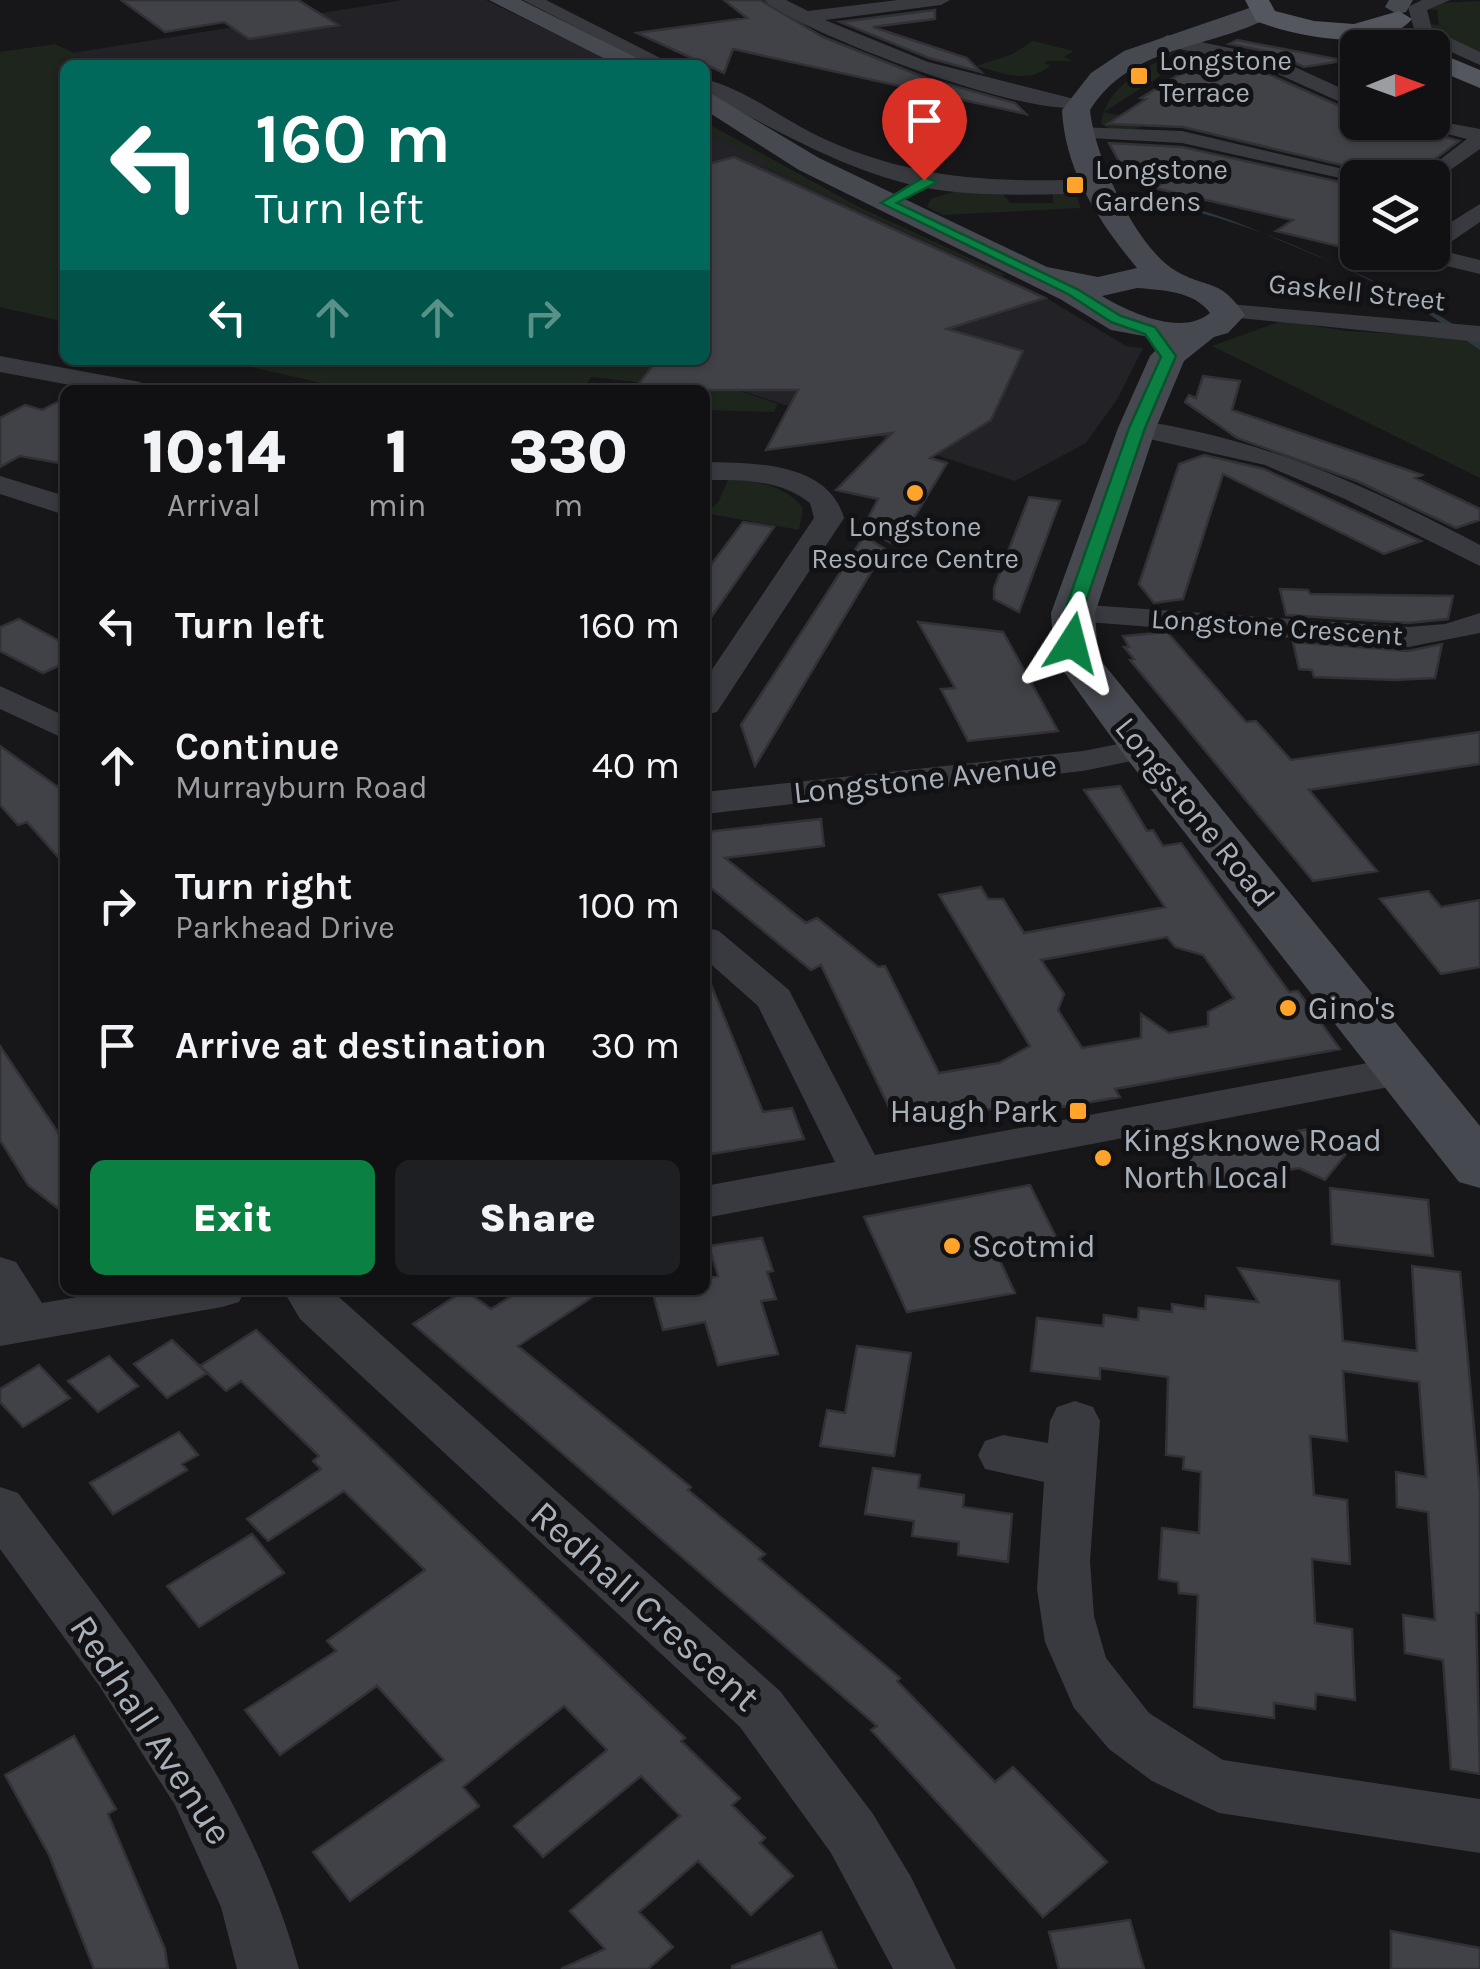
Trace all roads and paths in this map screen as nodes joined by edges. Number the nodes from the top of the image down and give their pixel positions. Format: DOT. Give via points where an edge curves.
graph roads {
  1 [pos="500,0"];
  2 [pos="532,0"];
  3 [pos="774,0"];
  4 [pos="941,0"];
  5 [pos="1441,0"];
  6 [pos="1259,5"];
  7 [pos="1397,7"];
  8 [pos="804,17"];
  9 [pos="1325,30"];
  10 [pos="1199,32"];
  11 [pos="1340,35"];
  12 [pos="1168,41"];
  13 [pos="1480,58"];
  14 [pos="627,60"];
  15 [pos="654,60"];
  16 [pos="1450,66"];
  17 [pos="1480,80"];
  18 [pos="1450,82"];
  19 [pos="710,87"];
  20 [pos="1340,96"];
  21 [pos="1480,96"];
  22 [pos="710,101"];
  23 [pos="1079,118"];
  24 [pos="1450,131"];
  25 [pos="1480,137"];
  26 [pos="1450,160"];
  27 [pos="1340,171"];
  28 [pos="930,182"];
  29 [pos="1066,187"];
  30 [pos="887,203"];
  31 [pos="1450,260"];
  32 [pos="1480,267"];
  33 [pos="1116,282"];
  34 [pos="1214,321"];
  35 [pos="1480,334"];
  36 [pos="1159,343"];
  37 [pos="0,364"];
  38 [pos="113,385"];
  39 [pos="1137,428"];
  40 [pos="710,471"];
  41 [pos="0,485"];
  42 [pos="60,504"];
  43 [pos="1480,557"];
  44 [pos="1073,613"];
  45 [pos="1480,623"];
  46 [pos="0,696"];
  47 [pos="710,697"];
  48 [pos="60,726"];
  49 [pos="1144,750"];
  50 [pos="710,802"];
  51 [pos="710,944"];
  52 [pos="1405,1070"];
  53 [pos="1480,1166"];
  54 [pos="863,1175"];
  55 [pos="710,1201"];
  56 [pos="0,1274"];
  57 [pos="193,1295"];
  58 [pos="309,1295"];
  59 [pos="13,1326"];
  60 [pos="1003,1455"];
  61 [pos="0,1508"];
  62 [pos="1480,1826"];
  63 [pos="268,1969"];
  64 [pos="926,1969"];
  1 -- 14 [label="street"];
  2 -- 15 [label="street"];
  3 -- 8 [label="street"];
  4 -- 8 [label="street"];
  5 -- 13 [label="street" via="1417,8 1423,32"];
  6 -- 9 [label="main road" via="1286,24"];
  6 -- 10 [label="street"];
  7 -- 9 [label="main road" via="1384,28"];
  8 -- 23 [label="street" via="874,52"];
  9 -- 10 [label="street"];
  9 -- 11 [label="main road"];
  10 -- 12 [label="street"];
  12 -- 20 [label="street" via="1262,60"];
  12 -- 23 [label="street" via="1119,66"];
  16 -- 17 [label="main road"];
  18 -- 21 [label="main road"];
  19 -- 28 [label="street" via="857,160"];
  22 -- 30 [label="street"];
  23 -- 27 [label="street"];
  23 -- 33 [label="street" via="1104,200"];
  24 -- 25 [label="street"];
  25 -- 26 [label="street"];
  28 -- 29 [label="street"];
  28 -- 30 [label="street"];
  30 -- 33 [label="street" via="1042,276"];
  31 -- 32 [label="street"];
  33 -- 34 [label="street" via="1166,280 1209,294"];
  33 -- 36 [label="street" via="1123,323"];
  34 -- 35 [label="street, Gaskell Street"];
  34 -- 36 [label="street, Longstone Road"];
  36 -- 39 [label="street, Longstone Road"];
  37 -- 38 [label="street"];
  39 -- 43 [label="street" via="1229,442 1287,460"];
  39 -- 44 [label="street, Longstone Road"];
  40 -- 47 [label="street" via="800,483 824,499 829,518"];
  41 -- 42 [label="street"];
  44 -- 45 [label="street, Longstone Crescent" via="1408,636"];
  44 -- 49 [label="street, Longstone Road" via="1076,658"];
  46 -- 48 [label="street"];
  49 -- 50 [label="street, Longstone Avenue"];
  49 -- 52 [label="street, Longstone Road"];
  51 -- 54 [label="street" via="774,999"];
  52 -- 53 [label="street, Longstone Road"];
  52 -- 54 [label="street"];
  54 -- 55 [label="street"];
  56 -- 59 [label="street" via="17,1300"];
  57 -- 59 [label="street"];
  58 -- 64 [label="street, Redhall Crescent" via="760,1710 817,1778 883,1878"];
  60 -- 62 [label="street" via="1074,1444 1064,1581 1072,1643 1101,1700 1139,1741 1181,1772 1219,1786"];
  61 -- 63 [label="street, Redhall Avenue" via="225,1835"];
}
